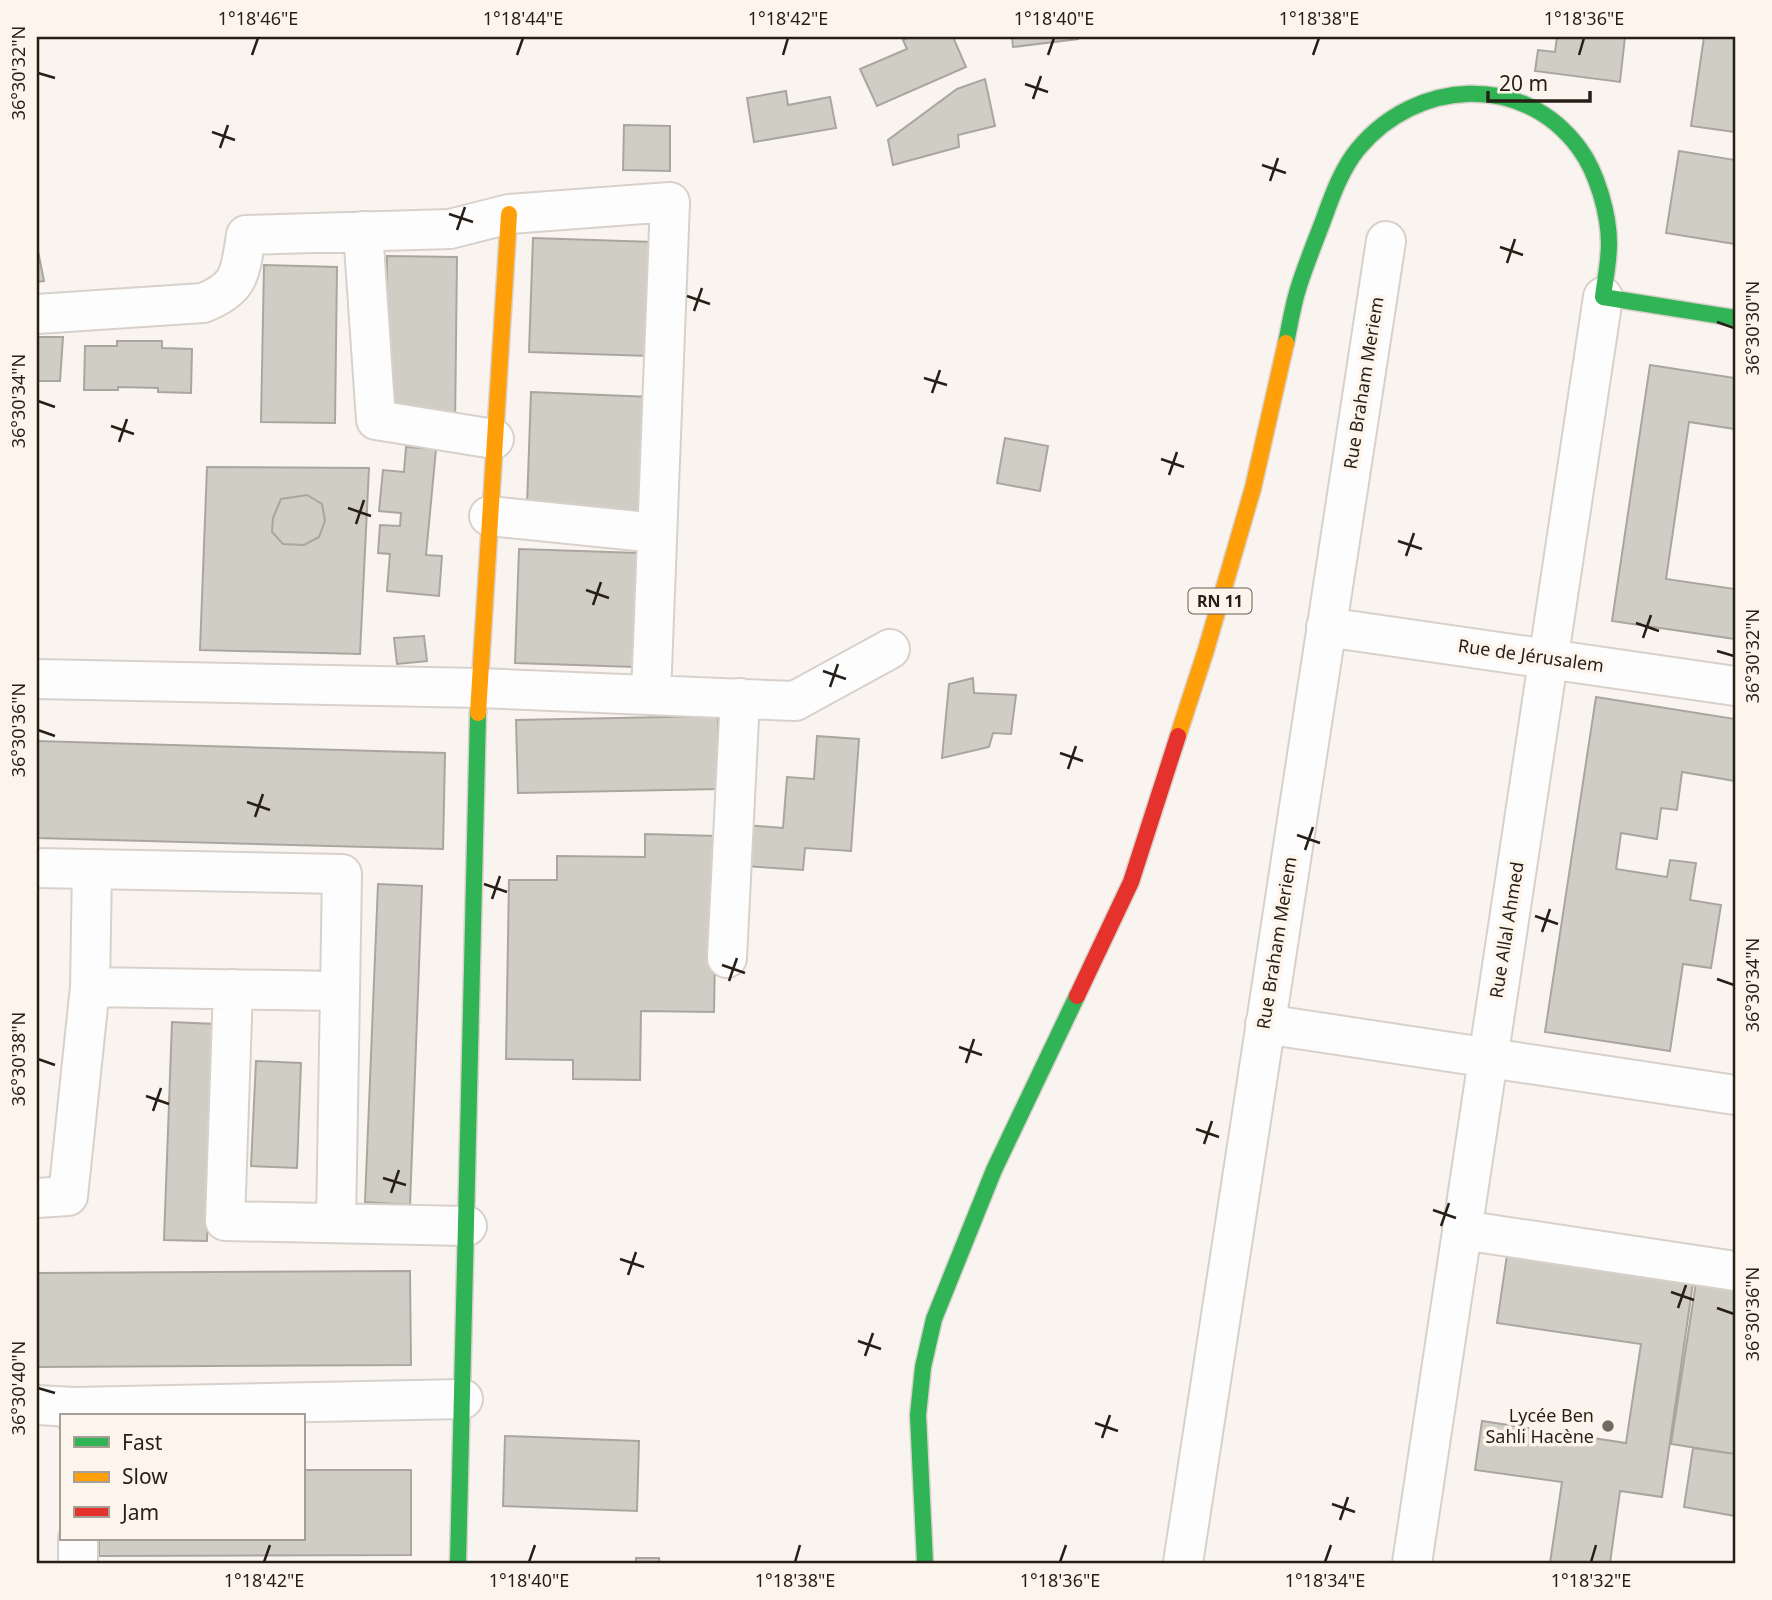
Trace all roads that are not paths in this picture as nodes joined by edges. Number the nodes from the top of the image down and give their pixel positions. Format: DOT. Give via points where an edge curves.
graph roads {
  1 [pos="509,215"];
  2 [pos="363,231"];
  3 [pos="1386,241"];
  4 [pos="1603,297"];
  5 [pos="37,314"];
  6 [pos="1735,318"];
  7 [pos="494,439"];
  8 [pos="489,516"];
  9 [pos="657,533"];
  10 [pos="1326,627"];
  11 [pos="890,649"];
  12 [pos="1548,659"];
  13 [pos="37,679"];
  14 [pos="1735,685"];
  15 [pos="479,688"];
  16 [pos="650,695"];
  17 [pos="740,698"];
  18 [pos="37,868"];
  19 [pos="92,869"];
  20 [pos="727,958"];
  21 [pos="90,987"];
  22 [pos="233,989"];
  23 [pos="340,991"];
  24 [pos="1265,1024"];
  25 [pos="1488,1058"];
  26 [pos="1735,1095"];
  27 [pos="37,1198"];
  28 [pos="336,1223"];
  29 [pos="467,1226"];
  30 [pos="1462,1230"];
  31 [pos="1735,1271"];
  32 [pos="463,1399"];
  33 [pos="37,1405"];
  34 [pos="75,1411"];
  35 [pos="78,1540"];
  36 [pos="78,1563"];
  37 [pos="458,1563"];
  38 [pos="925,1563"];
  39 [pos="1183,1563"];
  40 [pos="1412,1563"];
  1 -- 2 [label="street" via="450,229"];
  1 -- 7 [label="main road"];
  1 -- 9 [label="street" via="670,201"];
  2 -- 5 [label="street" via="246,235 241,269 231,288 203,303"];
  2 -- 7 [label="street" via="376,420"];
  3 -- 10 [label="street, Rue Braham Meriem"];
  4 -- 6 [label="main road"];
  4 -- 12 [label="street, Rue Allal Ahmed"];
  4 -- 38 [label="main road, RN 11" via="1609,243 1594,177 1580,149 1554,121 1521,102 1482,92 1423,103 1373,134 1337,183 1298,287 1253,488 1131,881 994,1170 934,1319 922,1367 918,1415"];
  7 -- 8 [label="main road"];
  8 -- 9 [label="street"];
  8 -- 15 [label="main road"];
  9 -- 16 [label="street"];
  10 -- 12 [label="street, Rue de Jérusalem"];
  10 -- 24 [label="street, Rue Braham Meriem"];
  11 -- 17 [label="street" via="795,701"];
  12 -- 14 [label="street, Rue de Jérusalem"];
  12 -- 25 [label="street, Rue Allal Ahmed"];
  13 -- 15 [label="street"];
  15 -- 16 [label="street"];
  15 -- 29 [label="main road"];
  16 -- 17 [label="street"];
  17 -- 20 [label="street"];
  18 -- 19 [label="street"];
  19 -- 21 [label="street"];
  19 -- 23 [label="street" via="342,873"];
  21 -- 22 [label="street"];
  21 -- 27 [label="street" via="68,1196"];
  22 -- 23 [label="street"];
  22 -- 28 [label="street" via="225,1222"];
  23 -- 28 [label="street"];
  24 -- 25 [label="street"];
  24 -- 39 [label="street, Rue Braham Meriem"];
  25 -- 26 [label="street"];
  25 -- 30 [label="street, Rue Allal Ahmed"];
  28 -- 29 [label="street"];
  29 -- 32 [label="main road"];
  30 -- 31 [label="street"];
  30 -- 40 [label="street, Rue Allal Ahmed"];
  32 -- 34 [label="street"];
  32 -- 37 [label="main road"];
  33 -- 34 [label="street"];
  35 -- 36 [label="street"];
}
